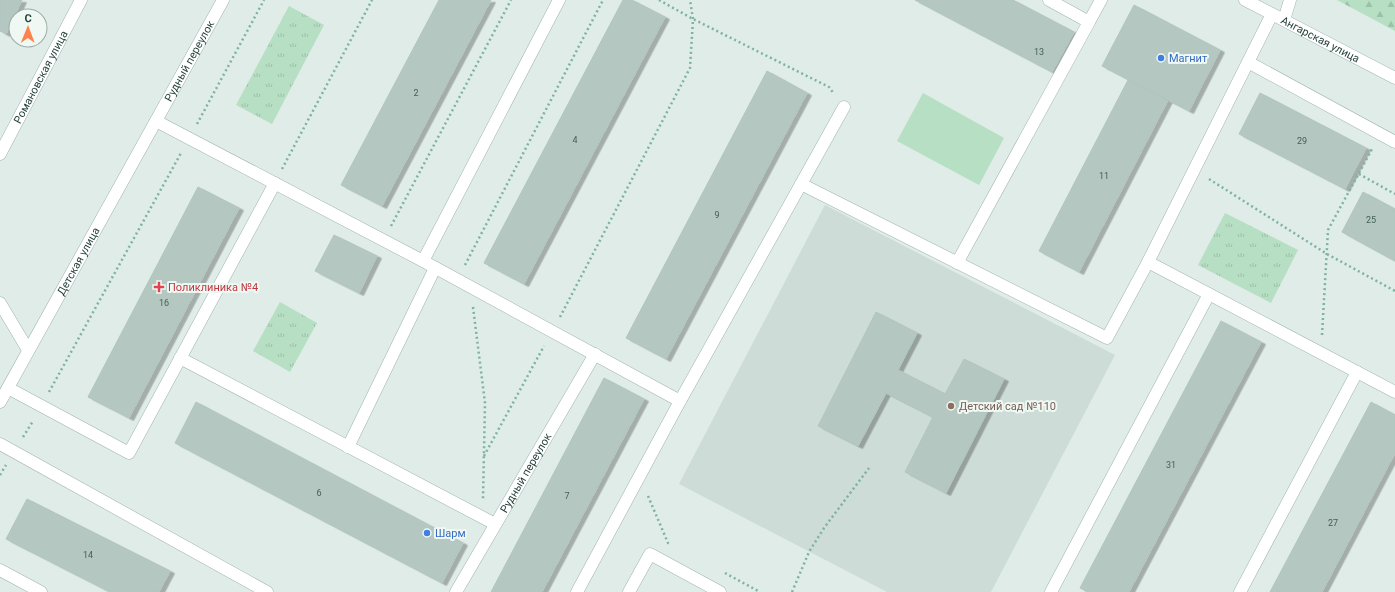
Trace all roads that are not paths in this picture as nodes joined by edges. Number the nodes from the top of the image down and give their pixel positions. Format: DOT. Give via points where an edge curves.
graph roads {
  1 [pos="81,0"];
  2 [pos="223,0"];
  3 [pos="560,0"];
  4 [pos="1049,0"];
  5 [pos="1101,0"];
  6 [pos="1245,0"];
  7 [pos="1290,0"];
  8 [pos="1272,14"];
  9 [pos="1284,20"];
  10 [pos="1089,22"];
  11 [pos="1248,62"];
  12 [pos="1395,78"];
  13 [pos="844,107"];
  14 [pos="156,121"];
  15 [pos="1395,142"];
  16 [pos="0,154"];
  17 [pos="274,183"];
  18 [pos="801,184"];
  19 [pos="423,262"];
  20 [pos="958,262"];
  21 [pos="1148,262"];
  22 [pos="435,268"];
  23 [pos="1209,294"];
  24 [pos="0,303"];
  25 [pos="28,350"];
  26 [pos="595,354"];
  27 [pos="180,358"];
  28 [pos="1357,372"];
  29 [pos="8,388"];
  30 [pos="1395,392"];
  31 [pos="680,401"];
  32 [pos="0,402"];
  33 [pos="0,444"];
  34 [pos="348,447"];
  35 [pos="495,524"];
  36 [pos="0,570"];
  37 [pos="41,592"];
  38 [pos="267,592"];
  39 [pos="456,592"];
  40 [pos="576,592"];
  41 [pos="629,592"];
  42 [pos="720,592"];
  43 [pos="1051,592"];
  44 [pos="1240,592"];
  1 -- 16 [label="street, Романовская улица"];
  2 -- 14 [label="street, Рудный переулок"];
  3 -- 19 [label="street"];
  4 -- 10 [label="street"];
  5 -- 10 [label="street"];
  6 -- 8 [label="street, Ангарская улица"];
  7 -- 9 [label="street"];
  8 -- 9 [label="street, Ангарская улица"];
  8 -- 11 [label="street"];
  9 -- 12 [label="street, Ангарская улица"];
  10 -- 20 [label="street"];
  11 -- 15 [label="street"];
  11 -- 21 [label="street"];
  13 -- 18 [label="street"];
  14 -- 17 [label="street"];
  14 -- 25 [label="street, Детская улица"];
  17 -- 19 [label="street"];
  17 -- 27 [label="street"];
  18 -- 20 [label="street"];
  18 -- 31 [label="street"];
  19 -- 22 [label="street"];
  20 -- 21 [label="street" via="1107,338"];
  21 -- 23 [label="street"];
  22 -- 26 [label="street"];
  22 -- 34 [label="street"];
  23 -- 28 [label="street"];
  23 -- 43 [label="street"];
  24 -- 25 [label="street"];
  25 -- 29 [label="street, Детская улица"];
  26 -- 31 [label="street"];
  26 -- 35 [label="street, Рудный переулок"];
  27 -- 29 [label="street" via="129,453"];
  27 -- 34 [label="street"];
  28 -- 30 [label="street"];
  28 -- 44 [label="street"];
  29 -- 32 [label="street, Детская улица"];
  31 -- 40 [label="street"];
  33 -- 38 [label="street"];
  34 -- 35 [label="street"];
  35 -- 39 [label="street, Рудный переулок"];
  36 -- 37 [label="street"];
  41 -- 42 [label="street" via="650,554"];
}
